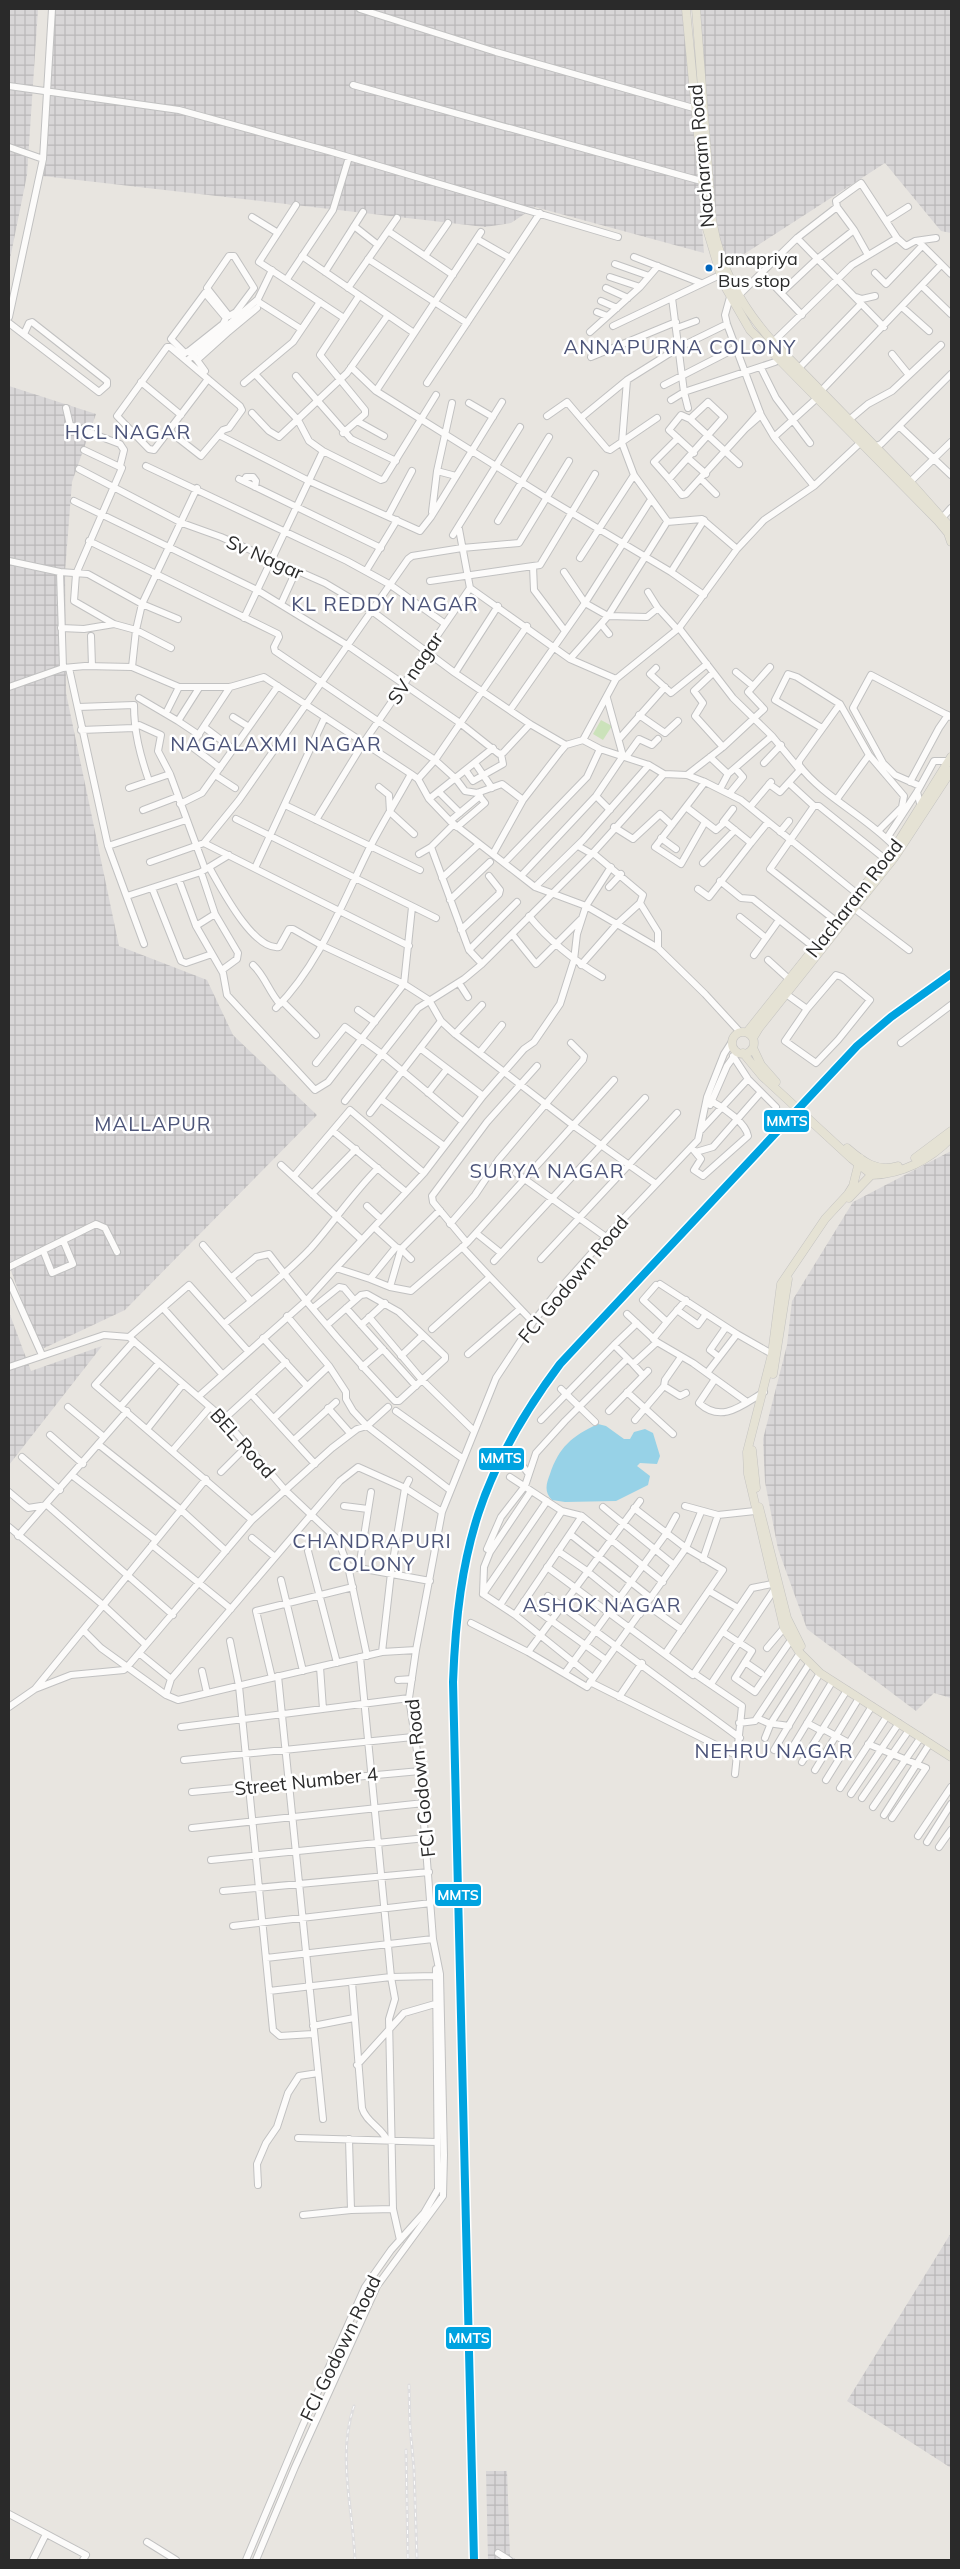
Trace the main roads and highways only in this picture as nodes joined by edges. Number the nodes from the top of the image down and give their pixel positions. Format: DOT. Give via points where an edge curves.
graph roads {
  1 [pos="686,9"];
  2 [pos="696,9"];
  3 [pos="706,182"];
  4 [pos="734,296"];
  5 [pos="932,512"];
  6 [pos="951,528"];
  7 [pos="951,542"];
  8 [pos="950,759"];
  9 [pos="951,771"];
  10 [pos="860,896"];
  11 [pos="784,994"];
  12 [pos="747,1034"];
  13 [pos="753,1048"];
  14 [pos="738,1054"];
  15 [pos="782,1091"];
  16 [pos="951,1131"];
  17 [pos="951,1138"];
  18 [pos="858,1161"];
  19 [pos="874,1172"];
  20 [pos="775,1586"];
  21 [pos="951,1751"];
  22 [pos="951,1757"];
  1 -- 3 [label="main road, Nacharam Road"];
  2 -- 3 [label="main road, Nacharam Road"];
  3 -- 4 [label="main road, Nacharam Road" via="718,246"];
  3 -- 4 [label="main road, Nacharam Road" via="706,230 720,275"];
  4 -- 5 [label="main road, Nacharam Road" via="773,342 910,482"];
  4 -- 5 [label="main road, Nacharam Road" via="750,330"];
  5 -- 6 [label="main road, Nacharam Road" via="943,517"];
  5 -- 7 [label="main road, Nacharam Road"];
  8 -- 10 [label="main road, Nacharam Road"];
  9 -- 10 [label="main road, Nacharam Road" via="908,838"];
  10 -- 11 [label="main road, Nacharam Road" via="790,980"];
  10 -- 11 [label="main road, Nacharam Road" via="855,909"];
  11 -- 12 [label="main road, Nacharam Road"];
  12 -- 13 [label="main road"];
  12 -- 14 [label="main road, Nacharam Road" via="733,1040"];
  13 -- 14 [label="main road"];
  13 -- 15 [label="main road" via="761,1065"];
  14 -- 15 [label="main road"];
  15 -- 18 [label="main road"];
  16 -- 19 [label="main road" via="910,1162"];
  17 -- 19 [label="main road" via="929,1156 900,1171"];
  18 -- 19 [label="main road"];
  18 -- 20 [label="main road" via="856,1177 848,1194 825,1219 784,1279 764,1392 747,1452 755,1512"];
  19 -- 20 [label="main road" via="829,1222 787,1283 777,1357 752,1452"];
  20 -- 21 [label="main road" via="792,1632 814,1662"];
  20 -- 22 [label="main road" via="784,1628 809,1664"];
}
